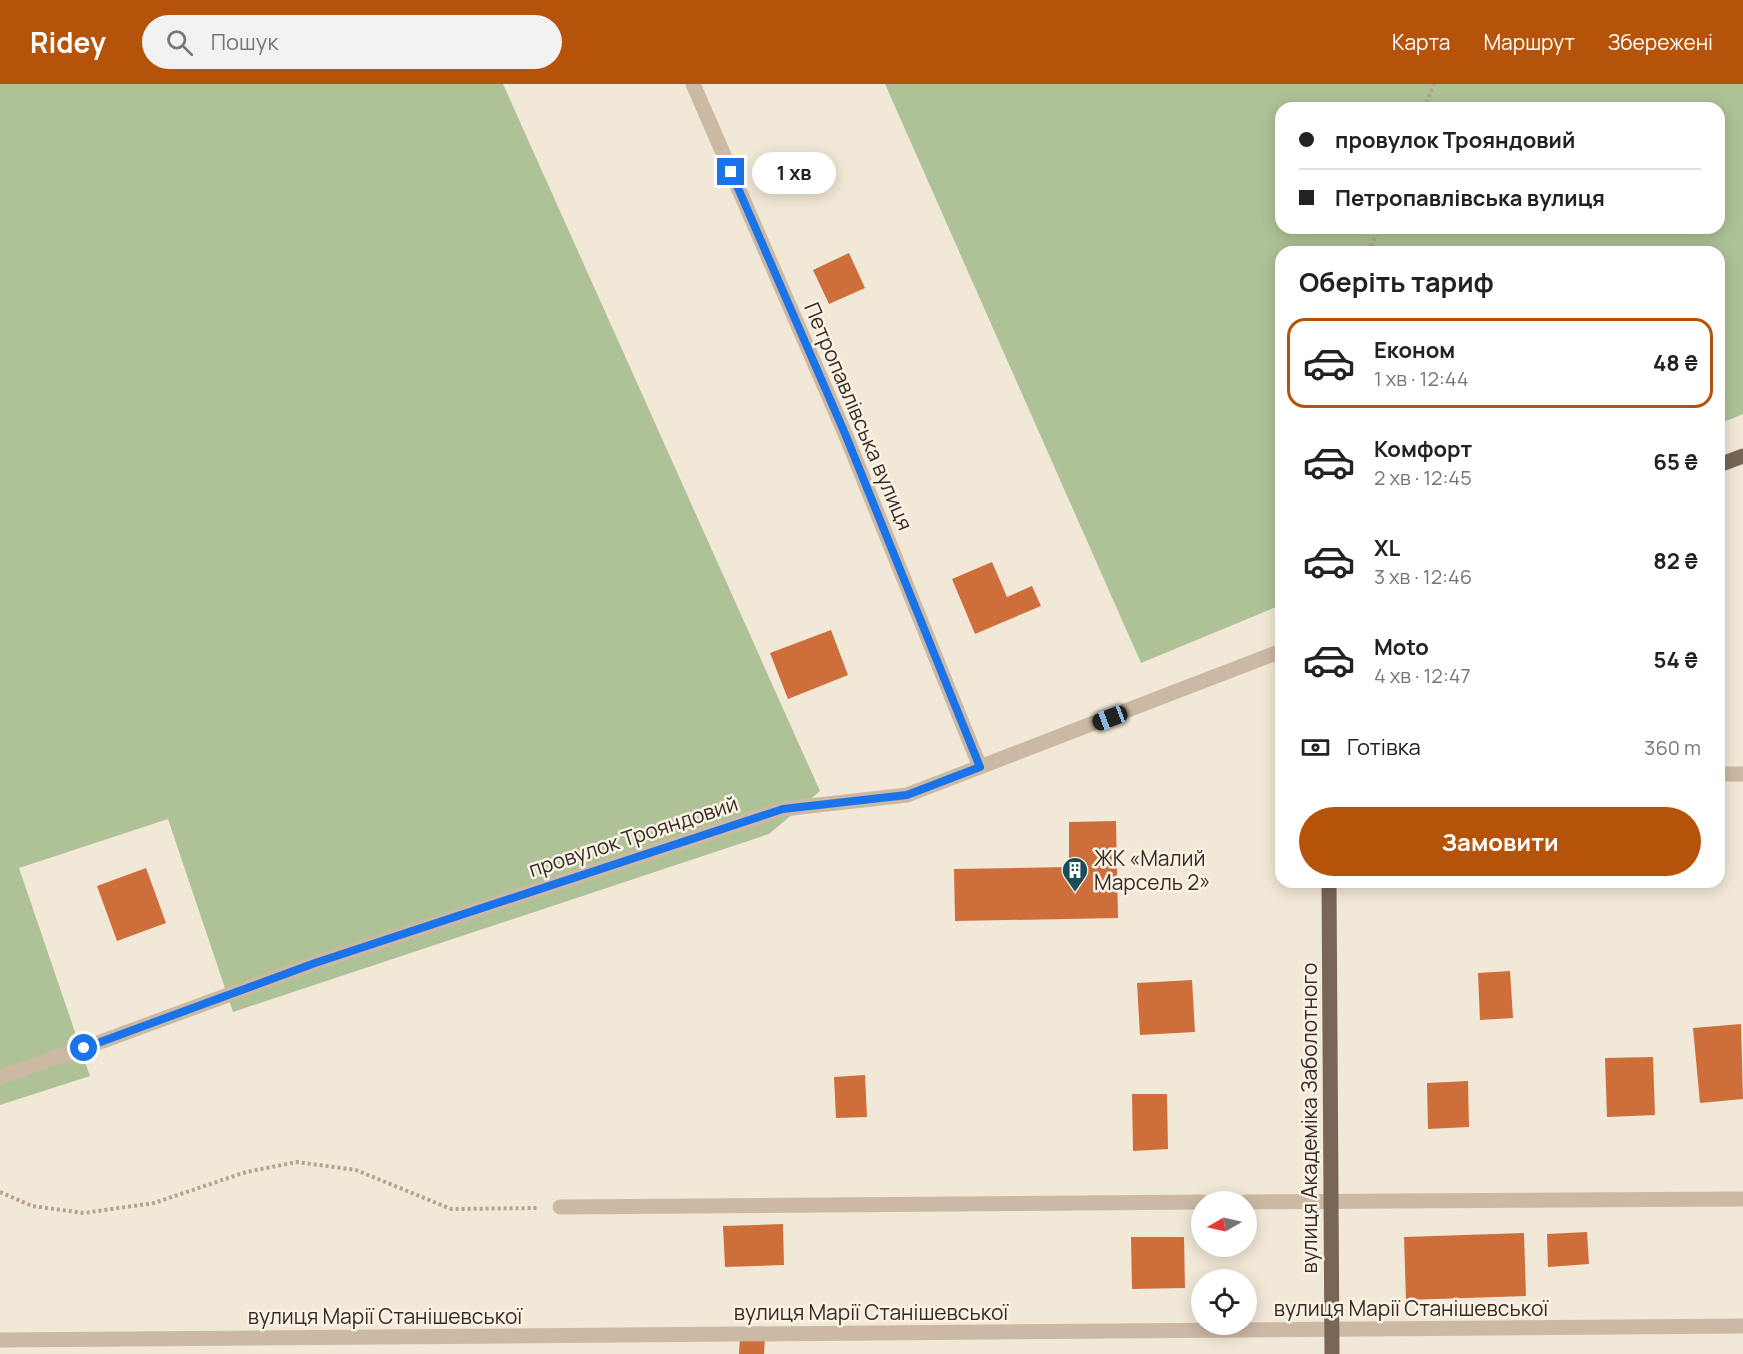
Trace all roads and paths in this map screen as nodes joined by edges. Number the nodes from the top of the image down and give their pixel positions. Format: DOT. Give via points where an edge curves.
graph roads {
  1 [pos="693,84"];
  2 [pos="1434,84"];
  3 [pos="1427,102"];
  4 [pos="1743,456"];
  5 [pos="1725,463"];
  6 [pos="1275,657"];
  7 [pos="980,767"];
  8 [pos="1725,774"];
  9 [pos="1743,774"];
  10 [pos="1329,888"];
  11 [pos="0,1077"];
  12 [pos="0,1192"];
  13 [pos="1743,1199"];
  14 [pos="1330,1201"];
  15 [pos="1191,1202"];
  16 [pos="1257,1202"];
  17 [pos="560,1207"];
  18 [pos="1743,1326"];
  19 [pos="1331,1330"];
  20 [pos="0,1340"];
  21 [pos="1332,1354"];
  1 -- 7 [label="street, Петропавлівська вулиця" via="846,436"];
  2 -- 3 [label="path"];
  4 -- 5 [label="main road"];
  6 -- 7 [label="street, провулок Трояндовий"];
  7 -- 11 [label="street, провулок Трояндовий" via="907,795 783,809 315,963"];
  8 -- 9 [label="street"];
  10 -- 14 [label="main road, вулиця Академіка Заболотного"];
  12 -- 17 [label="path" via="32,1206 84,1213 154,1203 246,1172 297,1162 356,1170 451,1209"];
  13 -- 14 [label="street"];
  14 -- 16 [label="street"];
  14 -- 19 [label="main road, вулиця Академіка Заболотного"];
  15 -- 17 [label="street"];
  18 -- 19 [label="street, вулиця Марії Станішевської"];
  19 -- 20 [label="street, вулиця Марії Станішевської"];
  19 -- 21 [label="main road, вулиця Академіка Заболотного"];
}
